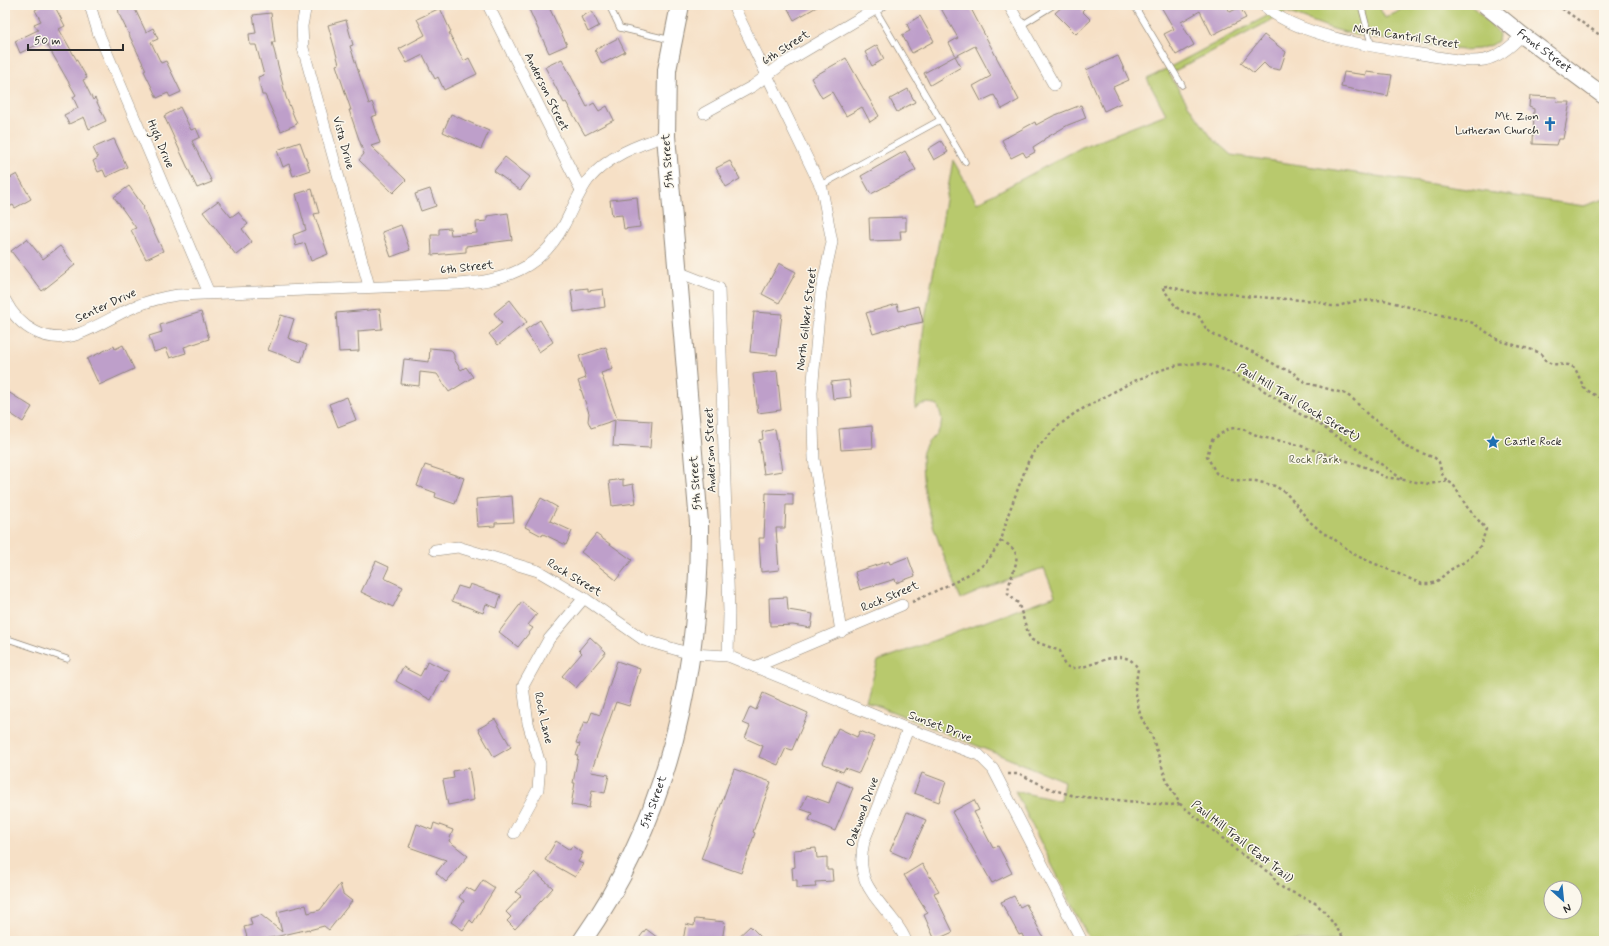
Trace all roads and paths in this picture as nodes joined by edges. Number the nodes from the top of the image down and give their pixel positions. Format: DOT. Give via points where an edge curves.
graph roads {
  1 [pos="90,5"];
  2 [pos="306,5"];
  3 [pos="488,5"];
  4 [pos="609,5"];
  5 [pos="680,5"];
  6 [pos="733,5"];
  7 [pos="1009,5"];
  8 [pos="1054,5"];
  9 [pos="1134,5"];
  10 [pos="1263,5"];
  11 [pos="1361,5"];
  12 [pos="1484,5"];
  13 [pos="1557,5"];
  14 [pos="876,6"];
  15 [pos="1020,26"];
  16 [pos="1522,35"];
  17 [pos="1604,38"];
  18 [pos="672,41"];
  19 [pos="1372,47"];
  20 [pos="768,75"];
  21 [pos="1054,85"];
  22 [pos="1182,85"];
  23 [pos="1604,96"];
  24 [pos="704,113"];
  25 [pos="940,120"];
  26 [pos="666,136"];
  27 [pos="965,162"];
  28 [pos="820,186"];
  29 [pos="581,190"];
  30 [pos="678,272"];
  31 [pos="369,286"];
  32 [pos="209,293"];
  33 [pos="5,300"];
  34 [pos="1604,399"];
  35 [pos="1402,479"];
  36 [pos="1447,481"];
  37 [pos="1001,541"];
  38 [pos="435,550"];
  39 [pos="584,598"];
  40 [pos="902,606"];
  41 [pos="841,632"];
  42 [pos="5,638"];
  43 [pos="691,654"];
  44 [pos="728,656"];
  45 [pos="68,659"];
  46 [pos="755,667"];
  47 [pos="908,729"];
  48 [pos="997,778"];
  49 [pos="1180,804"];
  50 [pos="514,833"];
  51 [pos="1604,936"];
  52 [pos="582,941"];
  53 [pos="906,941"];
  54 [pos="1082,941"];
  55 [pos="1346,941"];
  56 [pos="1595,941"];
  1 -- 32 [label="street, High Drive" via="98,32"];
  2 -- 31 [label="street, Vista Drive" via="302,26 304,48"];
  3 -- 29 [label="street, Anderson Street"];
  4 -- 18 [label="lane" via="620,28"];
  5 -- 18 [label="main road, 5th Street"];
  6 -- 20 [label="street, North Gilbert Street"];
  7 -- 15 [label="street"];
  8 -- 15 [label="lane"];
  9 -- 22 [label="lane"];
  10 -- 19 [label="street, North Cantril Street" via="1281,18 1317,33"];
  11 -- 19 [label="lane"];
  12 -- 16 [label="street, Front Street"];
  13 -- 17 [label="path"];
  14 -- 20 [label="street, 6th Street"];
  14 -- 25 [label="lane"];
  15 -- 21 [label="street"];
  16 -- 19 [label="street, North Cantril Street" via="1499,54 1475,61"];
  16 -- 23 [label="street, Front Street"];
  18 -- 26 [label="main road, 5th Street" via="667,70"];
  20 -- 24 [label="street, 6th Street"];
  20 -- 28 [label="street, North Gilbert Street"];
  25 -- 27 [label="lane"];
  25 -- 28 [label="lane"];
  26 -- 29 [label="street, 6th Street" via="637,146 610,160"];
  26 -- 30 [label="main road, 5th Street"];
  28 -- 41 [label="street, North Gilbert Street" via="832,242 821,292 812,392 814,459"];
  29 -- 31 [label="street, 6th Street" via="560,233 549,248 519,270 499,278 472,283"];
  30 -- 43 [label="main road, 5th Street" via="699,523 698,586"];
  30 -- 44 [label="street, Anderson Street" via="718,288 729,613"];
  31 -- 32 [label="street, 6th Street"];
  32 -- 33 [label="street, Senter Drive" via="152,300 79,334 63,337 41,334 24,326"];
  34 -- 36 [label="path" via="1584,388 1575,368 1569,365 1552,364 1540,353 1500,341 1473,323 1394,302 1356,301 1331,306 1317,301 1226,293 1195,293 1167,286 1162,288 1176,307 1183,312 1198,315 1207,330 1216,336 1293,372 1307,383 1337,391 1354,400 1369,416 1393,432 1406,447 1435,458"];
  35 -- 36 [label="path" via="1429,484"];
  35 -- 36 [label="path" via="1385,477 1347,461 1236,428 1212,440 1207,456 1216,473 1232,480 1256,480 1274,486 1284,492 1323,533 1357,556 1422,584 1436,582 1466,561 1481,545 1486,529 1467,507 1454,484"];
  35 -- 37 [label="path, Paul Hill Trail (Rock Street)" via="1318,423 1250,383 1201,363 1178,365 1132,382 1093,403 1075,413 1046,437 1028,462"];
  37 -- 40 [label="path, Rock Street" via="992,556 971,573"];
  37 -- 49 [label="path, Paul Hill Trail (East Trail)" via="1011,545 1017,556 1008,594 1018,604 1032,640 1060,651 1063,664 1073,668 1126,658 1138,669 1135,689 1141,717 1152,736 1167,782"];
  38 -- 39 [label="street, Rock Street" via="458,547 538,571"];
  39 -- 43 [label="street, Rock Street" via="644,640"];
  39 -- 50 [label="street, Rock Lane" via="549,639 522,686 528,723 540,764 538,789"];
  40 -- 41 [label="street, Rock Street"];
  41 -- 46 [label="street, Rock Street"];
  42 -- 45 [label="lane"];
  43 -- 44 [label="street, Sunset Drive"];
  43 -- 52 [label="main road, 5th Street" via="682,712 659,792 624,872"];
  44 -- 46 [label="street, Sunset Drive"];
  46 -- 47 [label="street, Sunset Drive"];
  47 -- 48 [label="street, Sunset Drive" via="979,755"];
  47 -- 53 [label="street, Oakwood Drive" via="864,841 861,855 862,872 868,886"];
  48 -- 49 [label="path" via="1012,773 1020,774 1048,788 1074,796"];
  48 -- 54 [label="street, Sunset Drive"];
  49 -- 55 [label="path, Paul Hill Trail (East Trail)" via="1238,852 1271,874 1283,888 1316,903"];
  51 -- 56 [label="path"];
}
